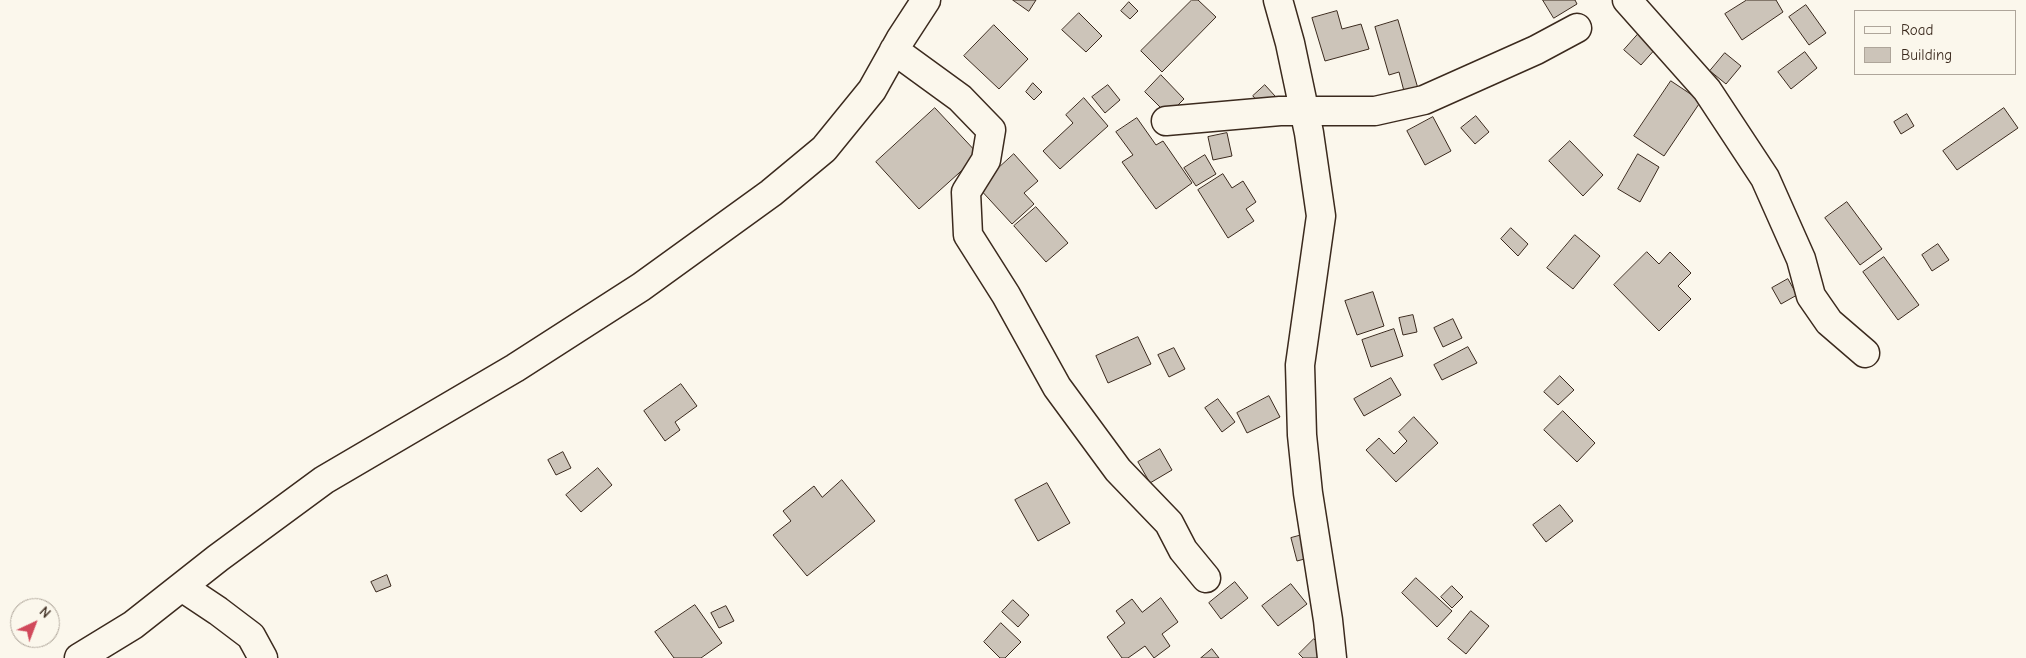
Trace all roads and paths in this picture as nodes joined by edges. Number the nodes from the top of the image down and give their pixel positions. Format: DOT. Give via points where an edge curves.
graph roads {
  1 [pos="926,0"];
  2 [pos="1278,0"];
  3 [pos="1627,0"];
  4 [pos="1577,28"];
  5 [pos="894,50"];
  6 [pos="1304,111"];
  7 [pos="1166,121"];
  8 [pos="1865,353"];
  9 [pos="1206,578"];
  10 [pos="182,587"];
  11 [pos="79,658"];
  12 [pos="263,658"];
  13 [pos="1332,658"];
  1 -- 5 [label="street"];
  2 -- 6 [label="street"];
  3 -- 8 [label="street" via="1707,90 1765,178 1801,259 1811,296 1829,322"];
  4 -- 6 [label="street" via="1424,100 1375,111"];
  5 -- 9 [label="street" via="960,98 991,130 986,160 966,192 968,235 1057,387 1118,470 1169,523 1183,550"];
  5 -- 10 [label="street" via="872,90 824,149 771,193 641,287 549,346 324,480"];
  6 -- 7 [label="street"];
  6 -- 13 [label="street" via="1321,216 1300,365 1302,435"];
  10 -- 11 [label="street" via="133,625"];
  10 -- 12 [label="street" via="251,636"];
}
